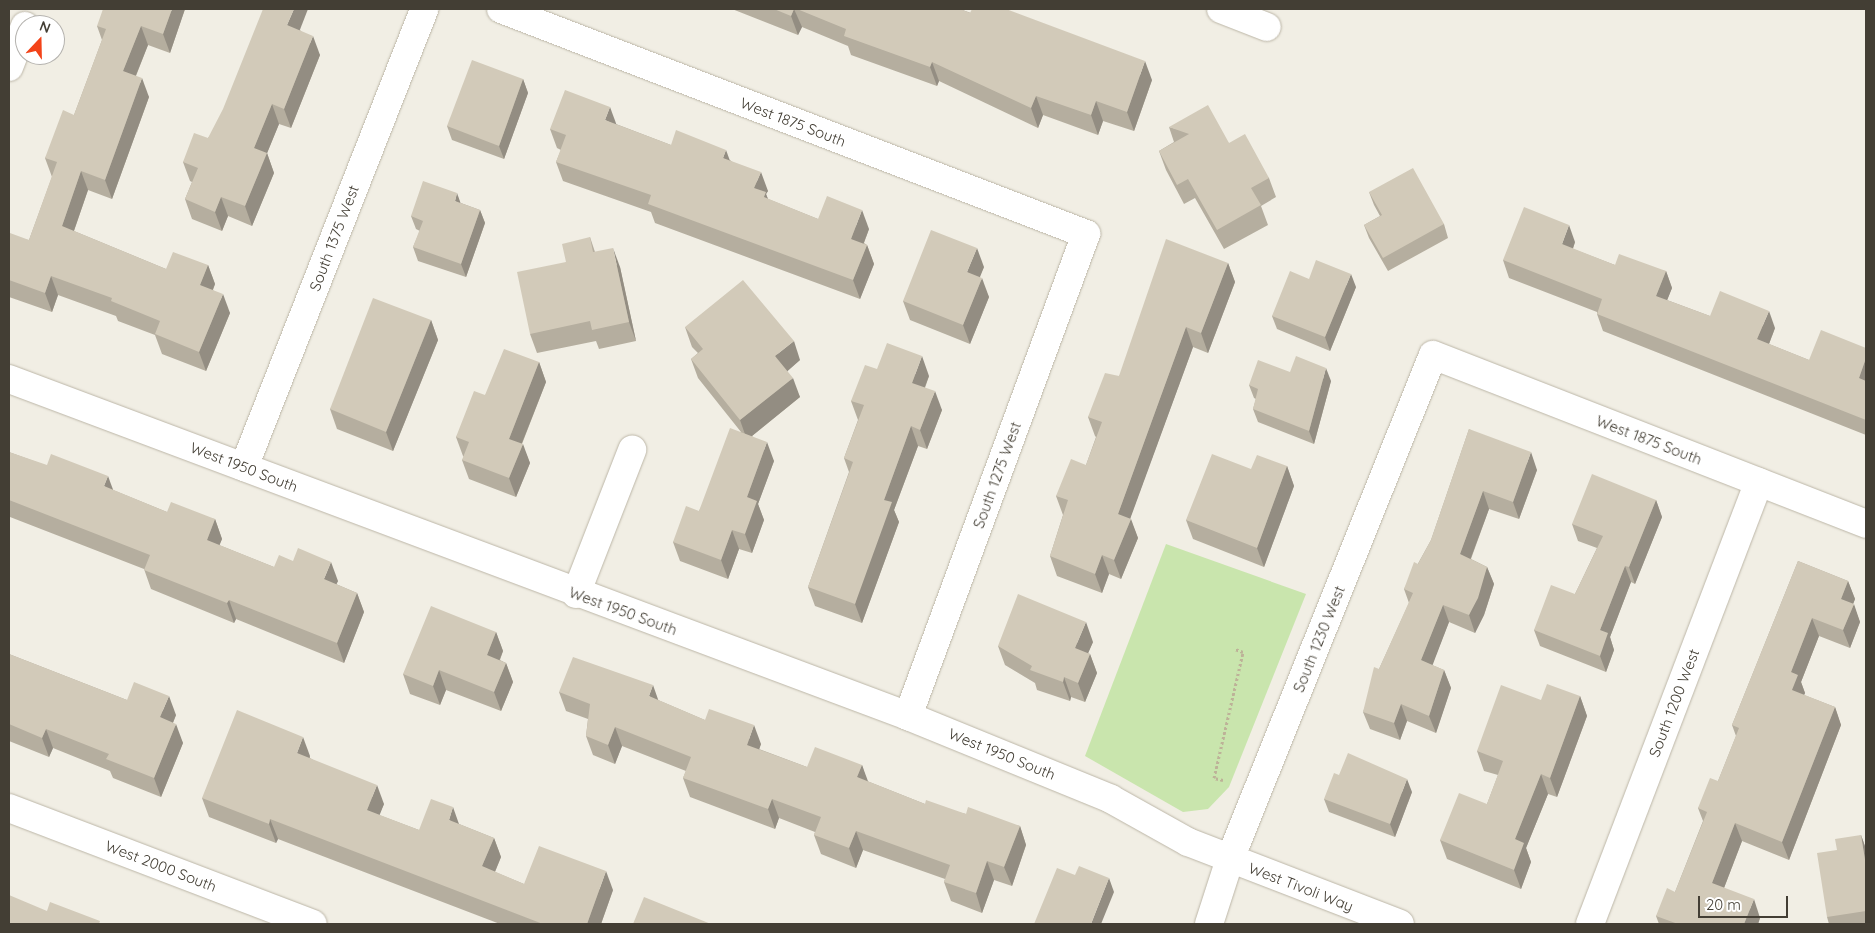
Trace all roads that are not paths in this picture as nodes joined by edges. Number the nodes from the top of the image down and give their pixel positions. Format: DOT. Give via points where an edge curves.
graph roads {
  1 [pos="424,9"];
  2 [pos="501,9"];
  3 [pos="1221,9"];
  4 [pos="1267,27"];
  5 [pos="15,51"];
  6 [pos="9,67"];
  7 [pos="1086,234"];
  8 [pos="1433,355"];
  9 [pos="9,378"];
  10 [pos="632,450"];
  11 [pos="244,467"];
  12 [pos="1758,482"];
  13 [pos="1866,524"];
  14 [pos="576,594"];
  15 [pos="908,716"];
  16 [pos="9,808"];
  17 [pos="1230,860"];
  18 [pos="313,924"];
  19 [pos="1209,924"];
  20 [pos="1400,924"];
  21 [pos="1590,924"];
  1 -- 11 [label="street, South 1375 West"];
  2 -- 7 [label="street, West 1875 South"];
  3 -- 4 [label="street"];
  5 -- 6 [label="street"];
  7 -- 15 [label="street, South 1275 West"];
  8 -- 12 [label="street, West 1875 South"];
  8 -- 17 [label="street, South 1230 West"];
  9 -- 11 [label="street, West 1950 South"];
  10 -- 14 [label="street"];
  11 -- 14 [label="street, West 1950 South"];
  12 -- 13 [label="street, West 1875 South"];
  12 -- 21 [label="street, South 1200 West"];
  14 -- 15 [label="street, West 1950 South"];
  15 -- 17 [label="street, West 1950 South" via="1111,799"];
  16 -- 18 [label="street, West 2000 South"];
  17 -- 19 [label="street, South 1230 West"];
  17 -- 20 [label="street, West Tivoli Way"];
}
